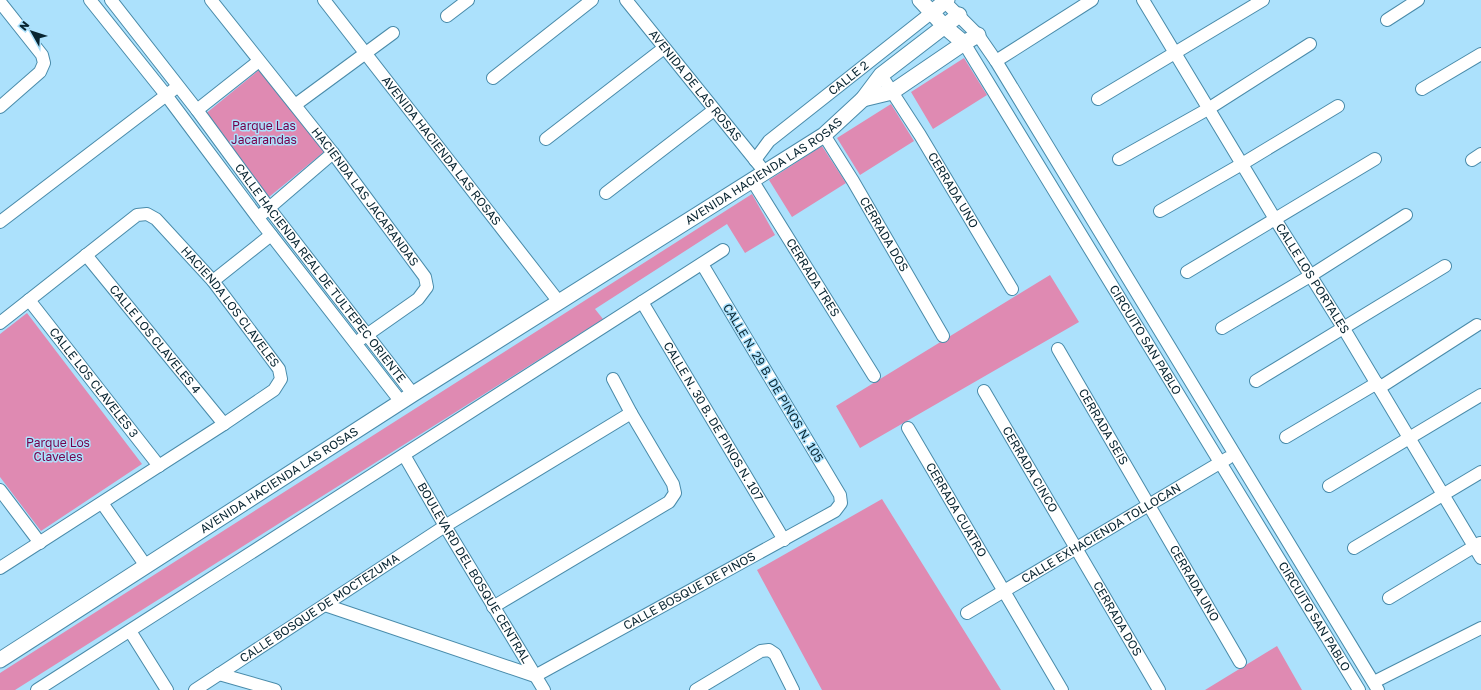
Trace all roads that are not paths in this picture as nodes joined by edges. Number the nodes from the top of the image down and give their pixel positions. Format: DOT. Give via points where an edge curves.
graph roads {
  1 [pos="90,0"];
  2 [pos="112,0"];
  3 [pos="211,0"];
  4 [pos="324,0"];
  5 [pos="468,0"];
  6 [pos="592,0"];
  7 [pos="626,0"];
  8 [pos="920,0"];
  9 [pos="1092,0"];
  10 [pos="1143,0"];
  11 [pos="1263,0"];
  12 [pos="1418,0"];
  13 [pos="946,1"];
  14 [pos="0,2"];
  15 [pos="931,13"];
  16 [pos="447,16"];
  17 [pos="959,16"];
  18 [pos="1387,20"];
  19 [pos="944,27"];
  20 [pos="393,33"];
  21 [pos="978,35"];
  22 [pos="964,43"];
  23 [pos="1310,44"];
  24 [pos="664,48"];
  25 [pos="366,53"];
  26 [pos="1176,53"];
  27 [pos="1481,54"];
  28 [pos="259,61"];
  29 [pos="996,61"];
  30 [pos="881,75"];
  31 [pos="494,78"];
  32 [pos="178,86"];
  33 [pos="1422,89"];
  34 [pos="892,92"];
  35 [pos="166,95"];
  36 [pos="863,99"];
  37 [pos="1098,99"];
  38 [pos="295,105"];
  39 [pos="1338,106"];
  40 [pos="0,107"];
  41 [pos="1208,109"];
  42 [pos="197,110"];
  43 [pos="714,110"];
  44 [pos="824,135"];
  45 [pos="546,139"];
  46 [pos="333,153"];
  47 [pos="1375,158"];
  48 [pos="1119,159"];
  49 [pos="755,160"];
  50 [pos="1242,164"];
  51 [pos="758,176"];
  52 [pos="606,193"];
  53 [pos="269,208"];
  54 [pos="1160,211"];
  55 [pos="1406,215"];
  56 [pos="258,218"];
  57 [pos="1275,219"];
  58 [pos="0,222"];
  59 [pos="271,235"];
  60 [pos="723,250"];
  61 [pos="86,255"];
  62 [pos="702,264"];
  63 [pos="1445,266"];
  64 [pos="1187,272"];
  65 [pos="1310,276"];
  66 [pos="213,281"];
  67 [pos="1012,289"];
  68 [pos="29,300"];
  69 [pos="559,302"];
  70 [pos="642,302"];
  71 [pos="0,323"];
  72 [pos="1477,325"];
  73 [pos="1222,328"];
  74 [pos="1344,329"];
  75 [pos="367,335"];
  76 [pos="943,336"];
  77 [pos="356,344"];
  78 [pos="1058,349"];
  79 [pos="874,376"];
  80 [pos="613,379"];
  81 [pos="1256,381"];
  82 [pos="1378,386"];
  83 [pos="984,391"];
  84 [pos="1481,395"];
  85 [pos="407,398"];
  86 [pos="631,413"];
  87 [pos="224,424"];
  88 [pos="908,428"];
  89 [pos="1286,438"];
  90 [pos="1409,438"];
  91 [pos="1235,454"];
  92 [pos="404,455"];
  93 [pos="1221,462"];
  94 [pos="159,466"];
  95 [pos="1481,472"];
  96 [pos="1329,486"];
  97 [pos="0,490"];
  98 [pos="1443,495"];
  99 [pos="102,503"];
  100 [pos="841,503"];
  101 [pos="1150,505"];
  102 [pos="445,526"];
  103 [pos="784,540"];
  104 [pos="1288,541"];
  105 [pos="40,543"];
  106 [pos="1477,545"];
  107 [pos="1076,548"];
  108 [pos="1273,548"];
  109 [pos="1354,548"];
  110 [pos="1481,558"];
  111 [pos="146,566"];
  112 [pos="0,568"];
  113 [pos="1004,591"];
  114 [pos="1389,598"];
  115 [pos="325,604"];
  116 [pos="493,607"];
  117 [pos="967,613"];
  118 [pos="1481,628"];
  119 [pos="130,631"];
  120 [pos="0,660"];
  121 [pos="1240,662"];
  122 [pos="220,674"];
  123 [pos="535,676"];
  124 [pos="1376,686"];
  125 [pos="37,690"];
  126 [pos="167,690"];
  127 [pos="195,690"];
  128 [pos="275,690"];
  129 [pos="544,690"];
  130 [pos="696,690"];
  131 [pos="793,690"];
  132 [pos="1062,690"];
  133 [pos="1159,690"];
  134 [pos="1359,690"];
  1 -- 35 [label="street"];
  2 -- 32 [label="street, CALLE HACIENDA REAL DE TULTEPEC ORIENTE"];
  3 -- 28 [label="street, HACIENDA LAS JACARANDAS"];
  4 -- 25 [label="street, AVENIDA HACIENDA LAS ROSAS"];
  5 -- 16 [label="street"];
  6 -- 31 [label="street"];
  7 -- 24 [label="street, AVENIDA DE LAS ROSAS"];
  8 -- 15 [label="main road, CIRCUITO SAN PABLO"];
  9 -- 29 [label="street"];
  10 -- 26 [label="street, CALLE LOS PORTALES"];
  11 -- 26 [label="street"];
  12 -- 18 [label="street"];
  13 -- 15 [label="main road, CALLE 2"];
  13 -- 17 [label="street, CIRCUITO SAN PABLO"];
  14 -- 40 [label="street" via="42,55 44,63 40,72"];
  15 -- 19 [label="main road, CIRCUITO SAN PABLO"];
  15 -- 49 [label="street, CALLE 2" via="769,141"];
  17 -- 19 [label="main road, AVENIDA HACIENDA LAS ROSAS"];
  17 -- 21 [label="street, CIRCUITO SAN PABLO"];
  19 -- 22 [label="main road, CIRCUITO SAN PABLO"];
  19 -- 30 [label="main road, AVENIDA HACIENDA LAS ROSAS"];
  20 -- 25 [label="street"];
  21 -- 22 [label="main road, AVENIDA HACIENDA LAS ROSAS"];
  21 -- 29 [label="street, CIRCUITO SAN PABLO"];
  22 -- 34 [label="main road, AVENIDA HACIENDA LAS ROSAS"];
  22 -- 93 [label="street, CIRCUITO SAN PABLO"];
  23 -- 41 [label="street"];
  24 -- 43 [label="street, AVENIDA DE LAS ROSAS"];
  24 -- 45 [label="street"];
  25 -- 38 [label="street"];
  25 -- 69 [label="street, AVENIDA HACIENDA LAS ROSAS"];
  26 -- 37 [label="street"];
  26 -- 41 [label="street, CALLE LOS PORTALES"];
  27 -- 33 [label="street"];
  28 -- 38 [label="street, HACIENDA LAS JACARANDAS"];
  28 -- 42 [label="street"];
  29 -- 91 [label="street, CIRCUITO SAN PABLO"];
  30 -- 34 [label="street, CERRADA UNO"];
  30 -- 36 [label="main road, AVENIDA HACIENDA LAS ROSAS"];
  32 -- 35 [label="street"];
  32 -- 42 [label="street, CALLE HACIENDA REAL DE TULTEPEC ORIENTE"];
  34 -- 36 [label="main road, AVENIDA HACIENDA LAS ROSAS"];
  34 -- 67 [label="street, CERRADA UNO"];
  35 -- 56 [label="street"];
  35 -- 58 [label="street"];
  36 -- 44 [label="main road, AVENIDA HACIENDA LAS ROSAS"];
  38 -- 46 [label="street, HACIENDA LAS JACARANDAS"];
  39 -- 50 [label="street"];
  41 -- 48 [label="street"];
  41 -- 50 [label="street, CALLE LOS PORTALES"];
  42 -- 53 [label="street, CALLE HACIENDA REAL DE TULTEPEC ORIENTE"];
  43 -- 49 [label="street, AVENIDA DE LAS ROSAS"];
  43 -- 52 [label="street"];
  44 -- 51 [label="main road, AVENIDA HACIENDA LAS ROSAS"];
  44 -- 76 [label="street, CERRADA DOS"];
  46 -- 53 [label="street, HACIENDA LAS JACARANDAS"];
  46 -- 75 [label="street, HACIENDA LAS JACARANDAS" via="425,277 427,287 418,299"];
  47 -- 57 [label="street"];
  49 -- 51 [label="street, AVENIDA DE LAS ROSAS"];
  50 -- 54 [label="street"];
  50 -- 57 [label="street, CALLE LOS PORTALES"];
  51 -- 69 [label="main road, AVENIDA HACIENDA LAS ROSAS"];
  51 -- 79 [label="street, CERRADA TRES"];
  53 -- 56 [label="street, HACIENDA LAS JACARANDAS"];
  53 -- 75 [label="street, CALLE HACIENDA REAL DE TULTEPEC ORIENTE"];
  55 -- 65 [label="street"];
  56 -- 59 [label="street"];
  57 -- 64 [label="street"];
  57 -- 65 [label="street, CALLE LOS PORTALES"];
  59 -- 66 [label="street"];
  59 -- 77 [label="street"];
  60 -- 62 [label="street"];
  61 -- 66 [label="street, HACIENDA LOS CLAVELES" via="137,215 147,214 156,219"];
  61 -- 68 [label="street, HACIENDA LOS CLAVELES"];
  61 -- 87 [label="street, CALLE LOS CLAVELES 4"];
  62 -- 70 [label="street"];
  62 -- 100 [label="street, CALLE N. 29 B. DE PINOS N. 105" via="840,495"];
  63 -- 74 [label="street"];
  65 -- 73 [label="street"];
  65 -- 74 [label="street, CALLE LOS PORTALES"];
  66 -- 87 [label="street, HACIENDA LOS CLAVELES" via="279,369 281,379 274,390"];
  68 -- 71 [label="street, HACIENDA LOS CLAVELES"];
  68 -- 94 [label="street, CALLE LOS CLAVELES 3"];
  69 -- 85 [label="main road, AVENIDA HACIENDA LAS ROSAS"];
  70 -- 92 [label="street"];
  70 -- 103 [label="street, CALLE N. 30 B. DE PINOS N. 107"];
  72 -- 82 [label="street"];
  74 -- 81 [label="street"];
  74 -- 82 [label="street, CALLE LOS PORTALES"];
  75 -- 77 [label="street, HACIENDA LAS JACARANDAS"];
  75 -- 85 [label="street, CALLE HACIENDA REAL DE TULTEPEC ORIENTE"];
  77 -- 85 [label="street"];
  78 -- 101 [label="street, CERRADA SEIS"];
  80 -- 86 [label="street"];
  82 -- 89 [label="street"];
  82 -- 90 [label="street, CALLE LOS PORTALES"];
  83 -- 107 [label="street, CERRADA CINCO"];
  84 -- 90 [label="street"];
  85 -- 111 [label="main road, AVENIDA HACIENDA LAS ROSAS"];
  86 -- 102 [label="street, CALLE BOSQUE DE MOCTEZUMA"];
  86 -- 116 [label="street" via="673,484 675,493 669,502"];
  87 -- 94 [label="street, HACIENDA LOS CLAVELES"];
  88 -- 113 [label="street, CERRADA CUATRO"];
  90 -- 96 [label="street"];
  90 -- 98 [label="street, CALLE LOS PORTALES"];
  91 -- 93 [label="street, CALLE EXHACIENDA TOLLOCAN"];
  91 -- 104 [label="street, CIRCUITO SAN PABLO"];
  92 -- 102 [label="street, BOULEVARD DEL BOSQUE CENTRAL"];
  92 -- 119 [label="street"];
  93 -- 101 [label="street, CALLE EXHACIENDA TOLLOCAN"];
  93 -- 108 [label="street, CIRCUITO SAN PABLO"];
  94 -- 99 [label="street, HACIENDA LOS CLAVELES"];
  95 -- 98 [label="street"];
  97 -- 105 [label="street"];
  98 -- 106 [label="street, CALLE LOS PORTALES"];
  98 -- 109 [label="street"];
  99 -- 105 [label="street, HACIENDA LOS CLAVELES"];
  99 -- 111 [label="street"];
  100 -- 103 [label="street, CALLE BOSQUE DE PINOS" via="835,512"];
  101 -- 107 [label="street, CALLE EXHACIENDA TOLLOCAN"];
  101 -- 121 [label="street, CERRADA UNO"];
  102 -- 115 [label="street, CALLE BOSQUE DE MOCTEZUMA"];
  102 -- 116 [label="street, BOULEVARD DEL BOSQUE CENTRAL"];
  103 -- 123 [label="street, CALLE BOSQUE DE PINOS"];
  104 -- 108 [label="street"];
  104 -- 124 [label="street, CIRCUITO SAN PABLO"];
  105 -- 112 [label="street, HACIENDA LOS CLAVELES"];
  106 -- 110 [label="street, CALLE LOS PORTALES"];
  106 -- 114 [label="street"];
  107 -- 113 [label="street, CALLE EXHACIENDA TOLLOCAN"];
  107 -- 133 [label="street, CERRADA DOS"];
  108 -- 134 [label="street, CIRCUITO SAN PABLO"];
  111 -- 120 [label="main road, AVENIDA HACIENDA LAS ROSAS"];
  113 -- 117 [label="street, CALLE EXHACIENDA TOLLOCAN"];
  113 -- 132 [label="street"];
  115 -- 122 [label="street, CALLE BOSQUE DE MOCTEZUMA"];
  115 -- 123 [label="street"];
  116 -- 123 [label="street, BOULEVARD DEL BOSQUE CENTRAL"];
  118 -- 124 [label="street"];
  119 -- 125 [label="street"];
  119 -- 126 [label="street"];
  122 -- 127 [label="street, CALLE BOSQUE DE MOCTEZUMA"];
  122 -- 128 [label="street"];
  123 -- 129 [label="street, BOULEVARD DEL BOSQUE CENTRAL"];
  130 -- 131 [label="street" via="761,651 769,650 775,654"];
}
